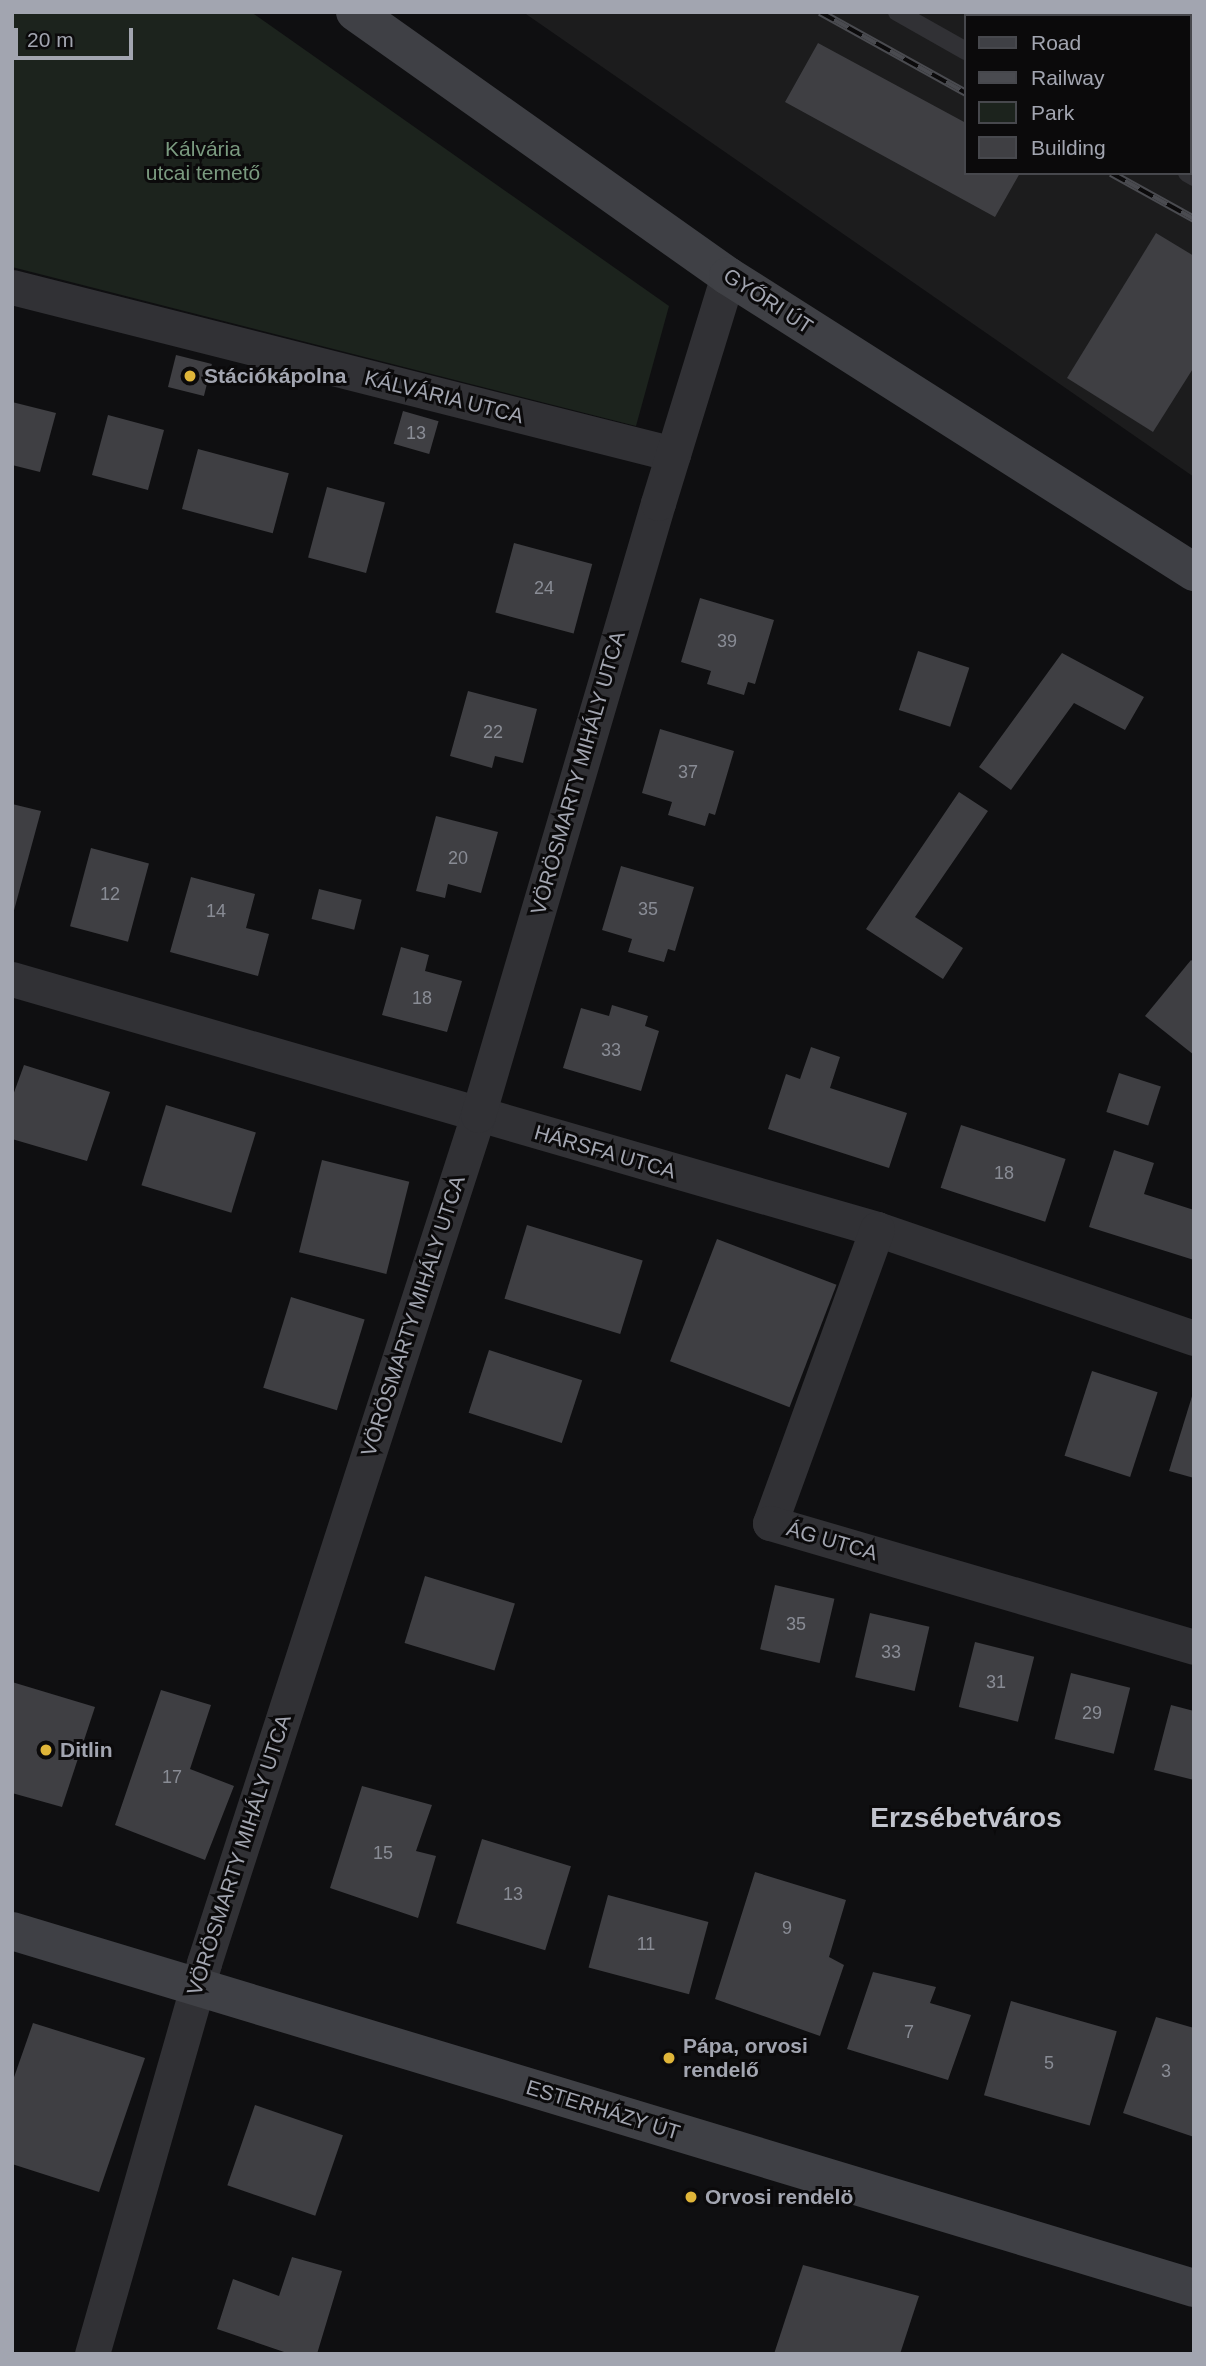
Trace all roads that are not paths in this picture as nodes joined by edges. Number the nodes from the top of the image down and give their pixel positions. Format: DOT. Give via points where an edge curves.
graph roads {
  1 [pos="355,12"];
  2 [pos="897,12"];
  3 [pos="964,50"];
  4 [pos="728,276"];
  5 [pos="12,287"];
  6 [pos="673,454"];
  7 [pos="1194,572"];
  8 [pos="12,978"];
  9 [pos="478,1115"];
  10 [pos="877,1229"];
  11 [pos="1194,1338"];
  12 [pos="1194,1647"];
  13 [pos="12,1931"];
  14 [pos="197,1987"];
  15 [pos="1194,2288"];
  16 [pos="92,2354"];
  1 -- 4 [label="street, GYŐRI ÚT"];
  2 -- 3 [label="lane"];
  4 -- 6 [label="street, VÖRÖSMARTY MIHÁLY UTCA"];
  4 -- 7 [label="street, GYŐRI ÚT"];
  5 -- 6 [label="street, KÁLVÁRIA UTCA"];
  6 -- 9 [label="street, VÖRÖSMARTY MIHÁLY UTCA"];
  8 -- 9 [label="street, HÁRSFA UTCA"];
  9 -- 10 [label="street, HÁRSFA UTCA"];
  9 -- 14 [label="street, VÖRÖSMARTY MIHÁLY UTCA"];
  10 -- 11 [label="street, HÁRSFA UTCA"];
  10 -- 12 [label="street, ÁG UTCA" via="771,1523"];
  13 -- 14 [label="street, ESTERHÁZY ÚT"];
  14 -- 15 [label="street, ESTERHÁZY ÚT"];
  14 -- 16 [label="street, VÖRÖSMARTY MIHÁLY UTCA"];
}
